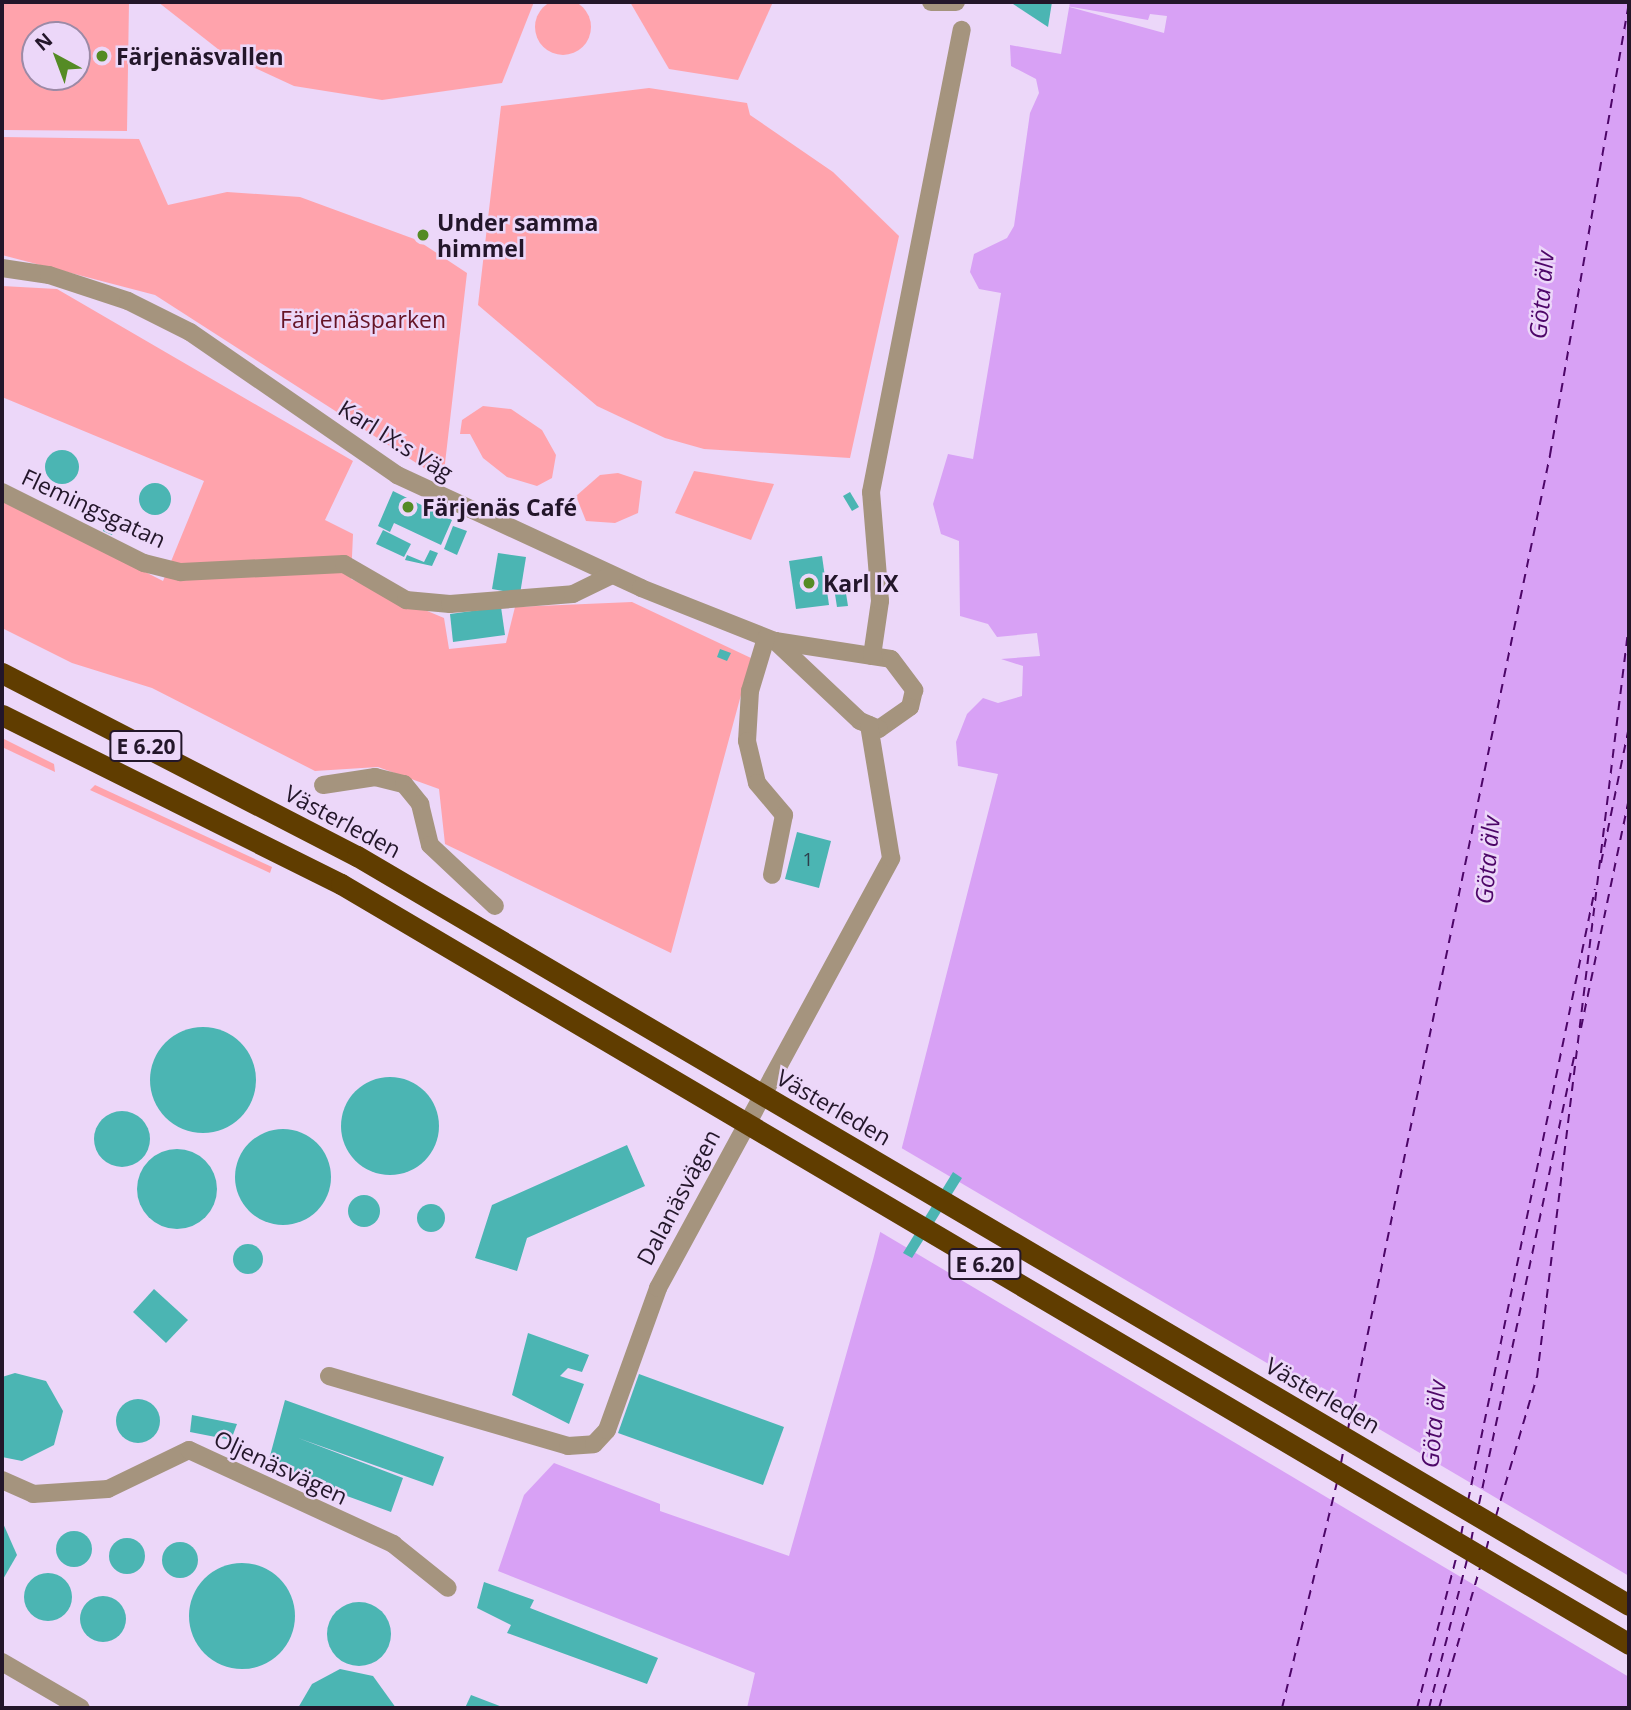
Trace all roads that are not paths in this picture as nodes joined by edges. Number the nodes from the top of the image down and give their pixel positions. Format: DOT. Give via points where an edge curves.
graph roads {
  1 [pos="931,2"];
  2 [pos="956,2"];
  3 [pos="962,30"];
  4 [pos="2,268"];
  5 [pos="2,492"];
  6 [pos="612,575"];
  7 [pos="770,639"];
  8 [pos="872,656"];
  9 [pos="2,673"];
  10 [pos="2,715"];
  11 [pos="869,725"];
  12 [pos="323,785"];
  13 [pos="772,875"];
  14 [pos="495,906"];
  15 [pos="329,1376"];
  16 [pos="2,1480"];
  17 [pos="448,1588"];
  18 [pos="1629,1605"];
  19 [pos="1629,1644"];
  20 [pos="2,1662"];
  21 [pos="28,1677"];
  22 [pos="81,1708"];
  23 [pos="90,1708"];
  1 -- 2 [label="street"];
  3 -- 8 [label="street" via="871,492 880,601"];
  4 -- 6 [label="street, Karl IX:s Väg" via="97,289 190,332 397,475"];
  5 -- 6 [label="street, Flemingsgatan" via="144,563 181,572 344,565 400,597 450,604 573,594"];
  6 -- 7 [label="street, Karl IX:s Väg"];
  7 -- 8 [label="street, Karl IX:s Väg"];
  7 -- 11 [label="street, Karl IX:s Väg"];
  7 -- 13 [label="street" via="747,725 757,783 784,815"];
  8 -- 11 [label="street, Karl IX:s Väg" via="891,659 914,690 910,707 896,721"];
  9 -- 18 [label="highway, Västerleden / E 6.20, bridge" via="357,856"];
  10 -- 19 [label="highway, E 6.20, bridge" via="341,884"];
  11 -- 15 [label="street, Dalanäsvägen" via="891,858 658,1288 607,1430 594,1444 568,1446"];
  12 -- 14 [label="street" via="374,777 404,784 420,804 430,845"];
  16 -- 17 [label="street, Oljenäsvägen" via="33,1494 108,1489 189,1450 394,1544"];
  20 -- 21 [label="street"];
  21 -- 22 [label="street"];
  21 -- 23 [label="street"];
}
